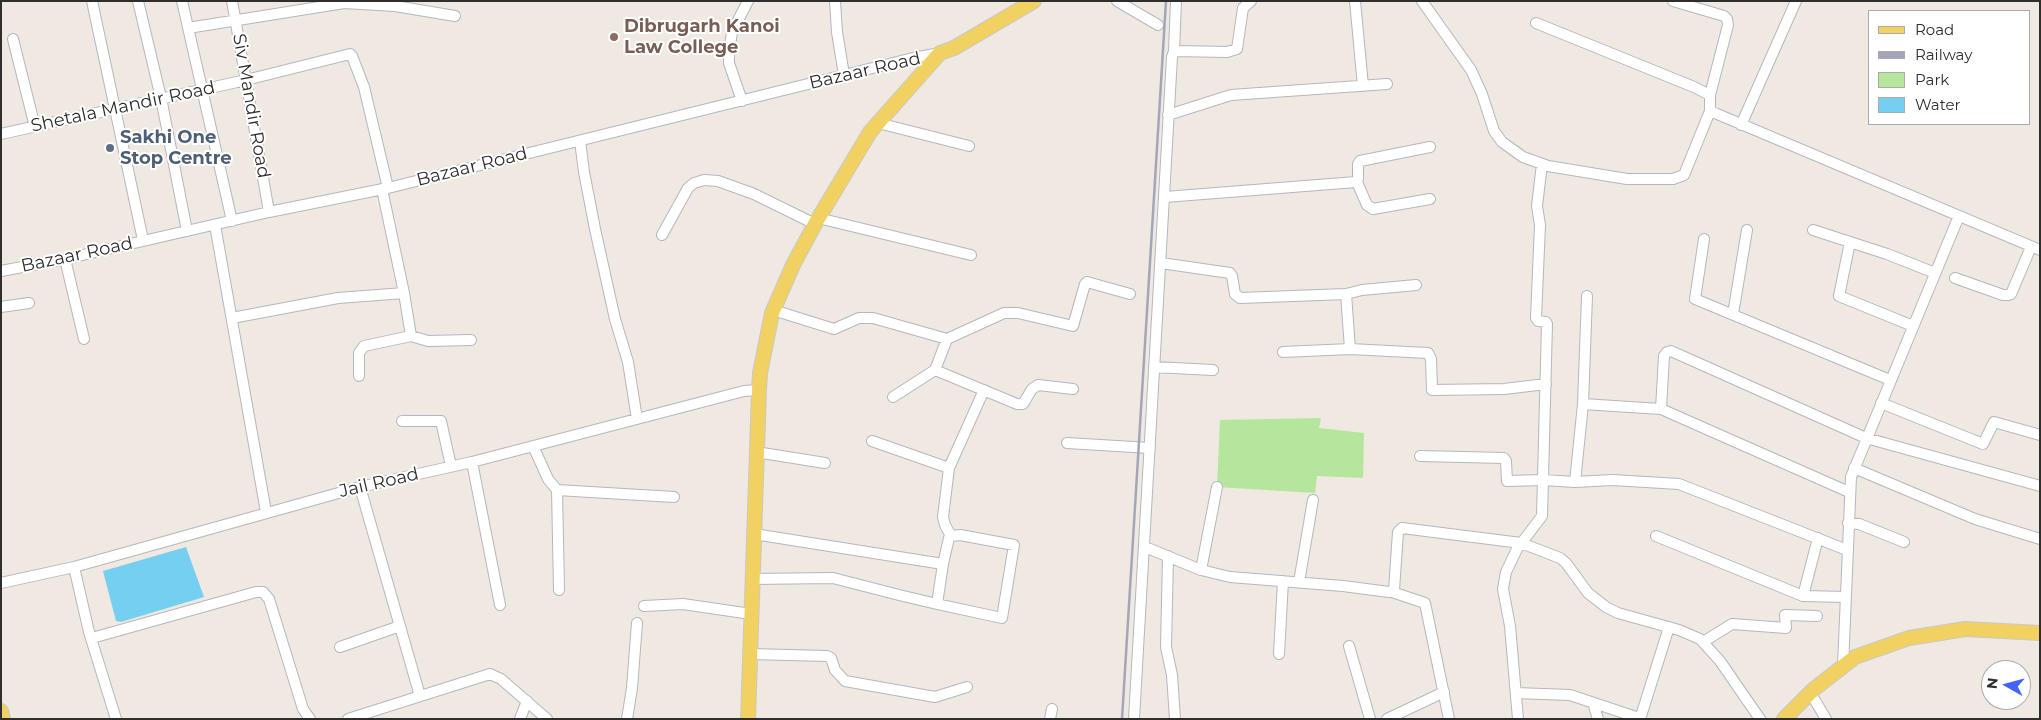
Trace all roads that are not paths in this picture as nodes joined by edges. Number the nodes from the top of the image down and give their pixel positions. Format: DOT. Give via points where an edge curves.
graph roads {
  1 [pos="92,1"];
  2 [pos="138,1"];
  3 [pos="182,1"];
  4 [pos="232,1"];
  5 [pos="748,1"];
  6 [pos="835,1"];
  7 [pos="1034,1"];
  8 [pos="1117,1"];
  9 [pos="1176,1"];
  10 [pos="1252,1"];
  11 [pos="1355,1"];
  12 [pos="1422,1"];
  13 [pos="1673,1"];
  14 [pos="1796,1"];
  15 [pos="348,2"];
  16 [pos="455,16"];
  17 [pos="236,20"];
  18 [pos="1536,23"];
  19 [pos="1158,25"];
  20 [pos="188,28"];
  21 [pos="13,39"];
  22 [pos="1174,51"];
  23 [pos="940,53"];
  24 [pos="844,76"];
  25 [pos="246,80"];
  26 [pos="1387,84"];
  27 [pos="1363,86"];
  28 [pos="202,90"];
  29 [pos="1710,95"];
  30 [pos="160,98"];
  31 [pos="742,101"];
  32 [pos="115,108"];
  33 [pos="1710,111"];
  34 [pos="1168,115"];
  35 [pos="878,123"];
  36 [pos="1741,125"];
  37 [pos="35,127"];
  38 [pos="1,134"];
  39 [pos="580,140"];
  40 [pos="969,146"];
  41 [pos="1430,147"];
  42 [pos="1542,164"];
  43 [pos="1358,182"];
  44 [pos="385,188"];
  45 [pos="1165,197"];
  46 [pos="1430,199"];
  47 [pos="269,212"];
  48 [pos="1959,216"];
  49 [pos="232,221"];
  50 [pos="816,221"];
  51 [pos="215,225"];
  52 [pos="1748,230"];
  53 [pos="1813,230"];
  54 [pos="187,231"];
  55 [pos="662,235"];
  56 [pos="1704,239"];
  57 [pos="143,240"];
  58 [pos="1850,242"];
  59 [pos="2036,249"];
  60 [pos="971,255"];
  61 [pos="65,259"];
  62 [pos="1161,263"];
  63 [pos="1,271"];
  64 [pos="1935,273"];
  65 [pos="1955,278"];
  66 [pos="1416,285"];
  67 [pos="404,293"];
  68 [pos="1130,294"];
  69 [pos="1346,294"];
  70 [pos="1587,296"];
  71 [pos="29,303"];
  72 [pos="1,308"];
  73 [pos="773,310"];
  74 [pos="1733,314"];
  75 [pos="232,318"];
  76 [pos="1913,326"];
  77 [pos="411,336"];
  78 [pos="84,339"];
  79 [pos="947,339"];
  80 [pos="471,340"];
  81 [pos="1350,349"];
  82 [pos="1283,352"];
  83 [pos="1154,367"];
  84 [pos="935,370"];
  85 [pos="1212,370"];
  86 [pos="359,376"];
  87 [pos="1890,380"];
  88 [pos="1546,384"];
  89 [pos="759,390"];
  90 [pos="984,390"];
  91 [pos="1073,390"];
  92 [pos="893,396"];
  93 [pos="1881,403"];
  94 [pos="1583,404"];
  95 [pos="1661,409"];
  96 [pos="637,419"];
  97 [pos="402,421"];
  98 [pos="2040,435"];
  99 [pos="1866,438"];
  100 [pos="872,441"];
  101 [pos="1067,444"];
  102 [pos="1150,448"];
  103 [pos="523,449"];
  104 [pos="756,452"];
  105 [pos="1420,456"];
  106 [pos="472,462"];
  107 [pos="825,463"];
  108 [pos="451,466"];
  109 [pos="949,468"];
  110 [pos="1854,468"];
  111 [pos="1544,480"];
  112 [pos="1575,482"];
  113 [pos="2040,486"];
  114 [pos="360,487"];
  115 [pos="1217,487"];
  116 [pos="557,490"];
  117 [pos="1850,492"];
  118 [pos="674,497"];
  119 [pos="1313,500"];
  120 [pos="266,512"];
  121 [pos="1848,523"];
  122 [pos="754,534"];
  123 [pos="952,536"];
  124 [pos="1656,536"];
  125 [pos="1818,538"];
  126 [pos="2040,539"];
  127 [pos="1904,542"];
  128 [pos="1520,543"];
  129 [pos="1145,547"];
  130 [pos="1847,550"];
  131 [pos="1168,556"];
  132 [pos="943,564"];
  133 [pos="74,567"];
  134 [pos="1201,570"];
  135 [pos="752,579"];
  136 [pos="1283,581"];
  137 [pos="1299,582"];
  138 [pos="1,583"];
  139 [pos="559,590"];
  140 [pos="1392,592"];
  141 [pos="1803,596"];
  142 [pos="1846,597"];
  143 [pos="937,604"];
  144 [pos="500,605"];
  145 [pos="644,606"];
  146 [pos="751,614"];
  147 [pos="1816,616"];
  148 [pos="637,623"];
  149 [pos="400,626"];
  150 [pos="1669,627"];
  151 [pos="2040,633"];
  152 [pos="92,638"];
  153 [pos="1702,642"];
  154 [pos="1349,646"];
  155 [pos="340,647"];
  156 [pos="750,654"];
  157 [pos="1280,654"];
  158 [pos="1843,666"];
  159 [pos="966,687"];
  160 [pos="1444,692"];
  161 [pos="1810,692"];
  162 [pos="1516,693"];
  163 [pos="420,696"];
  164 [pos="1593,702"];
  165 [pos="530,704"];
  166 [pos="1,712"];
  167 [pos="545,717"];
  168 [pos="3,719"];
  169 [pos="116,719"];
  170 [pos="310,719"];
  171 [pos="348,719"];
  172 [pos="520,719"];
  173 [pos="627,719"];
  174 [pos="748,719"];
  175 [pos="1134,719"];
  176 [pos="1175,719"];
  177 [pos="1370,719"];
  178 [pos="1387,719"];
  179 [pos="1449,719"];
  180 [pos="1518,719"];
  181 [pos="1598,719"];
  182 [pos="1760,719"];
  183 [pos="1784,719"];
  184 [pos="1826,719"];
  1 -- 32 [label="street"];
  2 -- 30 [label="street"];
  3 -- 20 [label="street"];
  4 -- 17 [label="street, Siv Mandir Road"];
  5 -- 31 [label="street" via="732,32 729,52 729,63"];
  6 -- 24 [label="street"];
  7 -- 23 [label="main road"];
  8 -- 19 [label="street"];
  9 -- 22 [label="street"];
  10 -- 22 [label="street" via="1243,8 1237,49 1227,52"];
  11 -- 27 [label="street"];
  12 -- 42 [label="street" via="1471,70 1494,131 1502,142 1523,157"];
  13 -- 29 [label="street" via="1727,19"];
  14 -- 36 [label="street"];
  15 -- 16 [label="street"];
  15 -- 17 [label="street"];
  17 -- 20 [label="street"];
  17 -- 25 [label="street, Siv Mandir Road"];
  18 -- 29 [label="street"];
  20 -- 28 [label="street"];
  21 -- 37 [label="street"];
  22 -- 34 [label="street"];
  23 -- 24 [label="street, Bazaar Road"];
  23 -- 35 [label="main road"];
  24 -- 31 [label="street, Bazaar Road"];
  25 -- 28 [label="street, Shetala Mandir Road"];
  25 -- 44 [label="street, Shetala Mandir Road" via="352,56 373,120"];
  25 -- 47 [label="street, Siv Mandir Road"];
  26 -- 27 [label="street"];
  27 -- 34 [label="street" via="1231,95"];
  28 -- 30 [label="street, Shetala Mandir Road"];
  28 -- 49 [label="street"];
  29 -- 33 [label="street"];
  30 -- 32 [label="street, Shetala Mandir Road"];
  30 -- 54 [label="street"];
  31 -- 39 [label="street, Bazaar Road"];
  32 -- 37 [label="street, Shetala Mandir Road"];
  32 -- 57 [label="street"];
  33 -- 36 [label="street"];
  33 -- 42 [label="street" via="1684,175 1673,180 1627,179"];
  34 -- 45 [label="street"];
  35 -- 40 [label="street"];
  35 -- 50 [label="main road"];
  36 -- 48 [label="street"];
  37 -- 38 [label="street, Shetala Mandir Road"];
  39 -- 44 [label="street, Bazaar Road"];
  39 -- 96 [label="street" via="595,229 628,362"];
  41 -- 43 [label="street" via="1359,161"];
  42 -- 88 [label="street" via="1537,206 1540,225 1536,318 1547,324"];
  43 -- 45 [label="street"];
  43 -- 46 [label="street" via="1367,205 1373,209"];
  44 -- 47 [label="street, Bazaar Road"];
  44 -- 67 [label="street"];
  45 -- 62 [label="street"];
  47 -- 49 [label="street, Bazaar Road"];
  48 -- 59 [label="street"];
  48 -- 64 [label="street"];
  49 -- 51 [label="street, Bazaar Road"];
  50 -- 55 [label="street" via="754,194 718,181 704,180 688,188"];
  50 -- 60 [label="street"];
  50 -- 73 [label="main road"];
  51 -- 54 [label="street, Bazaar Road"];
  51 -- 75 [label="street"];
  52 -- 74 [label="street"];
  53 -- 58 [label="street"];
  54 -- 57 [label="street, Bazaar Road"];
  56 -- 74 [label="street" via="1695,299"];
  57 -- 61 [label="street, Bazaar Road"];
  58 -- 64 [label="street"];
  58 -- 76 [label="street" via="1839,296"];
  59 -- 65 [label="street" via="2008,296"];
  61 -- 63 [label="street, Bazaar Road"];
  61 -- 78 [label="street"];
  62 -- 69 [label="street" via="1230,273 1235,294 1240,298"];
  62 -- 83 [label="street"];
  64 -- 76 [label="street"];
  66 -- 69 [label="street"];
  67 -- 75 [label="street" via="338,298"];
  67 -- 77 [label="street"];
  68 -- 79 [label="street" via="1088,282 1073,326 1018,313 1004,313"];
  69 -- 81 [label="street"];
  70 -- 94 [label="street"];
  71 -- 72 [label="street"];
  73 -- 79 [label="street" via="834,329 859,318 873,318"];
  73 -- 89 [label="main road"];
  74 -- 87 [label="street"];
  75 -- 120 [label="street"];
  76 -- 87 [label="street"];
  77 -- 80 [label="street" via="428,340"];
  77 -- 86 [label="street" via="362,348"];
  79 -- 84 [label="street"];
  81 -- 82 [label="street"];
  81 -- 88 [label="street" via="1428,353 1432,359 1432,390 1495,390"];
  83 -- 85 [label="street"];
  83 -- 102 [label="street"];
  84 -- 90 [label="street"];
  84 -- 92 [label="street"];
  87 -- 93 [label="street"];
  88 -- 111 [label="street"];
  89 -- 96 [label="street, Jail Road"];
  89 -- 104 [label="main road"];
  90 -- 91 [label="street" via="1021,405 1034,386"];
  90 -- 109 [label="street"];
  93 -- 98 [label="street" via="1983,444 1994,422"];
  93 -- 99 [label="street"];
  94 -- 95 [label="street"];
  94 -- 112 [label="street"];
  95 -- 99 [label="street" via="1664,356 1671,351"];
  95 -- 117 [label="street"];
  96 -- 103 [label="street, Jail Road"];
  97 -- 108 [label="street" via="441,421"];
  99 -- 110 [label="street"];
  99 -- 113 [label="street"];
  100 -- 109 [label="street"];
  101 -- 102 [label="street"];
  102 -- 129 [label="street"];
  103 -- 106 [label="street, Jail Road"];
  103 -- 116 [label="street"];
  104 -- 107 [label="street"];
  104 -- 122 [label="main road"];
  105 -- 111 [label="street" via="1504,458 1507,481"];
  106 -- 108 [label="street, Jail Road"];
  106 -- 144 [label="street"];
  108 -- 114 [label="street, Jail Road"];
  109 -- 123 [label="street" via="943,517 944,525"];
  110 -- 117 [label="street"];
  110 -- 126 [label="street" via="1975,519"];
  111 -- 112 [label="street"];
  111 -- 128 [label="street" via="1542,516"];
  112 -- 125 [label="street" via="1612,480 1679,484"];
  114 -- 120 [label="street, Jail Road"];
  114 -- 149 [label="street"];
  115 -- 134 [label="street"];
  116 -- 118 [label="street"];
  116 -- 139 [label="street"];
  117 -- 121 [label="street"];
  119 -- 137 [label="street"];
  120 -- 133 [label="street, Jail Road"];
  121 -- 127 [label="street" via="1859,524"];
  121 -- 130 [label="street"];
  122 -- 132 [label="street"];
  122 -- 135 [label="main road"];
  123 -- 132 [label="street"];
  123 -- 143 [label="street" via="960,534 1014,546 1004,617"];
  124 -- 141 [label="street"];
  125 -- 130 [label="street"];
  125 -- 141 [label="street"];
  128 -- 140 [label="street" via="1402,528 1398,532"];
  128 -- 150 [label="street" via="1560,558 1588,593 1606,607"];
  128 -- 162 [label="street" via="1506,572 1503,589"];
  129 -- 131 [label="street"];
  129 -- 175 [label="street"];
  130 -- 142 [label="street"];
  131 -- 134 [label="street"];
  131 -- 176 [label="street" via="1166,647"];
  132 -- 143 [label="street"];
  133 -- 138 [label="street, Jail Road"];
  133 -- 152 [label="street"];
  134 -- 136 [label="street" via="1230,577"];
  135 -- 143 [label="street" via="833,578"];
  135 -- 146 [label="main road"];
  136 -- 137 [label="street"];
  136 -- 157 [label="street"];
  137 -- 140 [label="street"];
  140 -- 160 [label="street" via="1425,603"];
  141 -- 142 [label="street"];
  142 -- 158 [label="street"];
  145 -- 146 [label="street" via="683,604"];
  146 -- 156 [label="main road"];
  147 -- 153 [label="street" via="1785,615 1786,628 1732,624"];
  148 -- 173 [label="street"];
  149 -- 155 [label="street"];
  149 -- 163 [label="street"];
  150 -- 153 [label="street"];
  150 -- 164 [label="street" via="1641,716 1636,718"];
  151 -- 158 [label="main road" via="1965,629 1909,638 1855,657"];
  152 -- 169 [label="street"];
  152 -- 170 [label="street" via="263,592 269,600 303,708"];
  153 -- 182 [label="street" via="1720,661"];
  154 -- 177 [label="street"];
  156 -- 159 [label="street" via="826,656 831,658 835,670 845,681 935,697"];
  156 -- 174 [label="main road"];
  158 -- 161 [label="main road"];
  160 -- 178 [label="street"];
  160 -- 179 [label="street"];
  161 -- 183 [label="main road"];
  161 -- 184 [label="street"];
  162 -- 164 [label="street" via="1561,693"];
  162 -- 180 [label="street"];
  163 -- 165 [label="street" via="490,674 501,679"];
  163 -- 171 [label="street"];
  164 -- 181 [label="street"];
  165 -- 167 [label="street"];
  165 -- 172 [label="street"];
  166 -- 168 [label="main road"];
}
